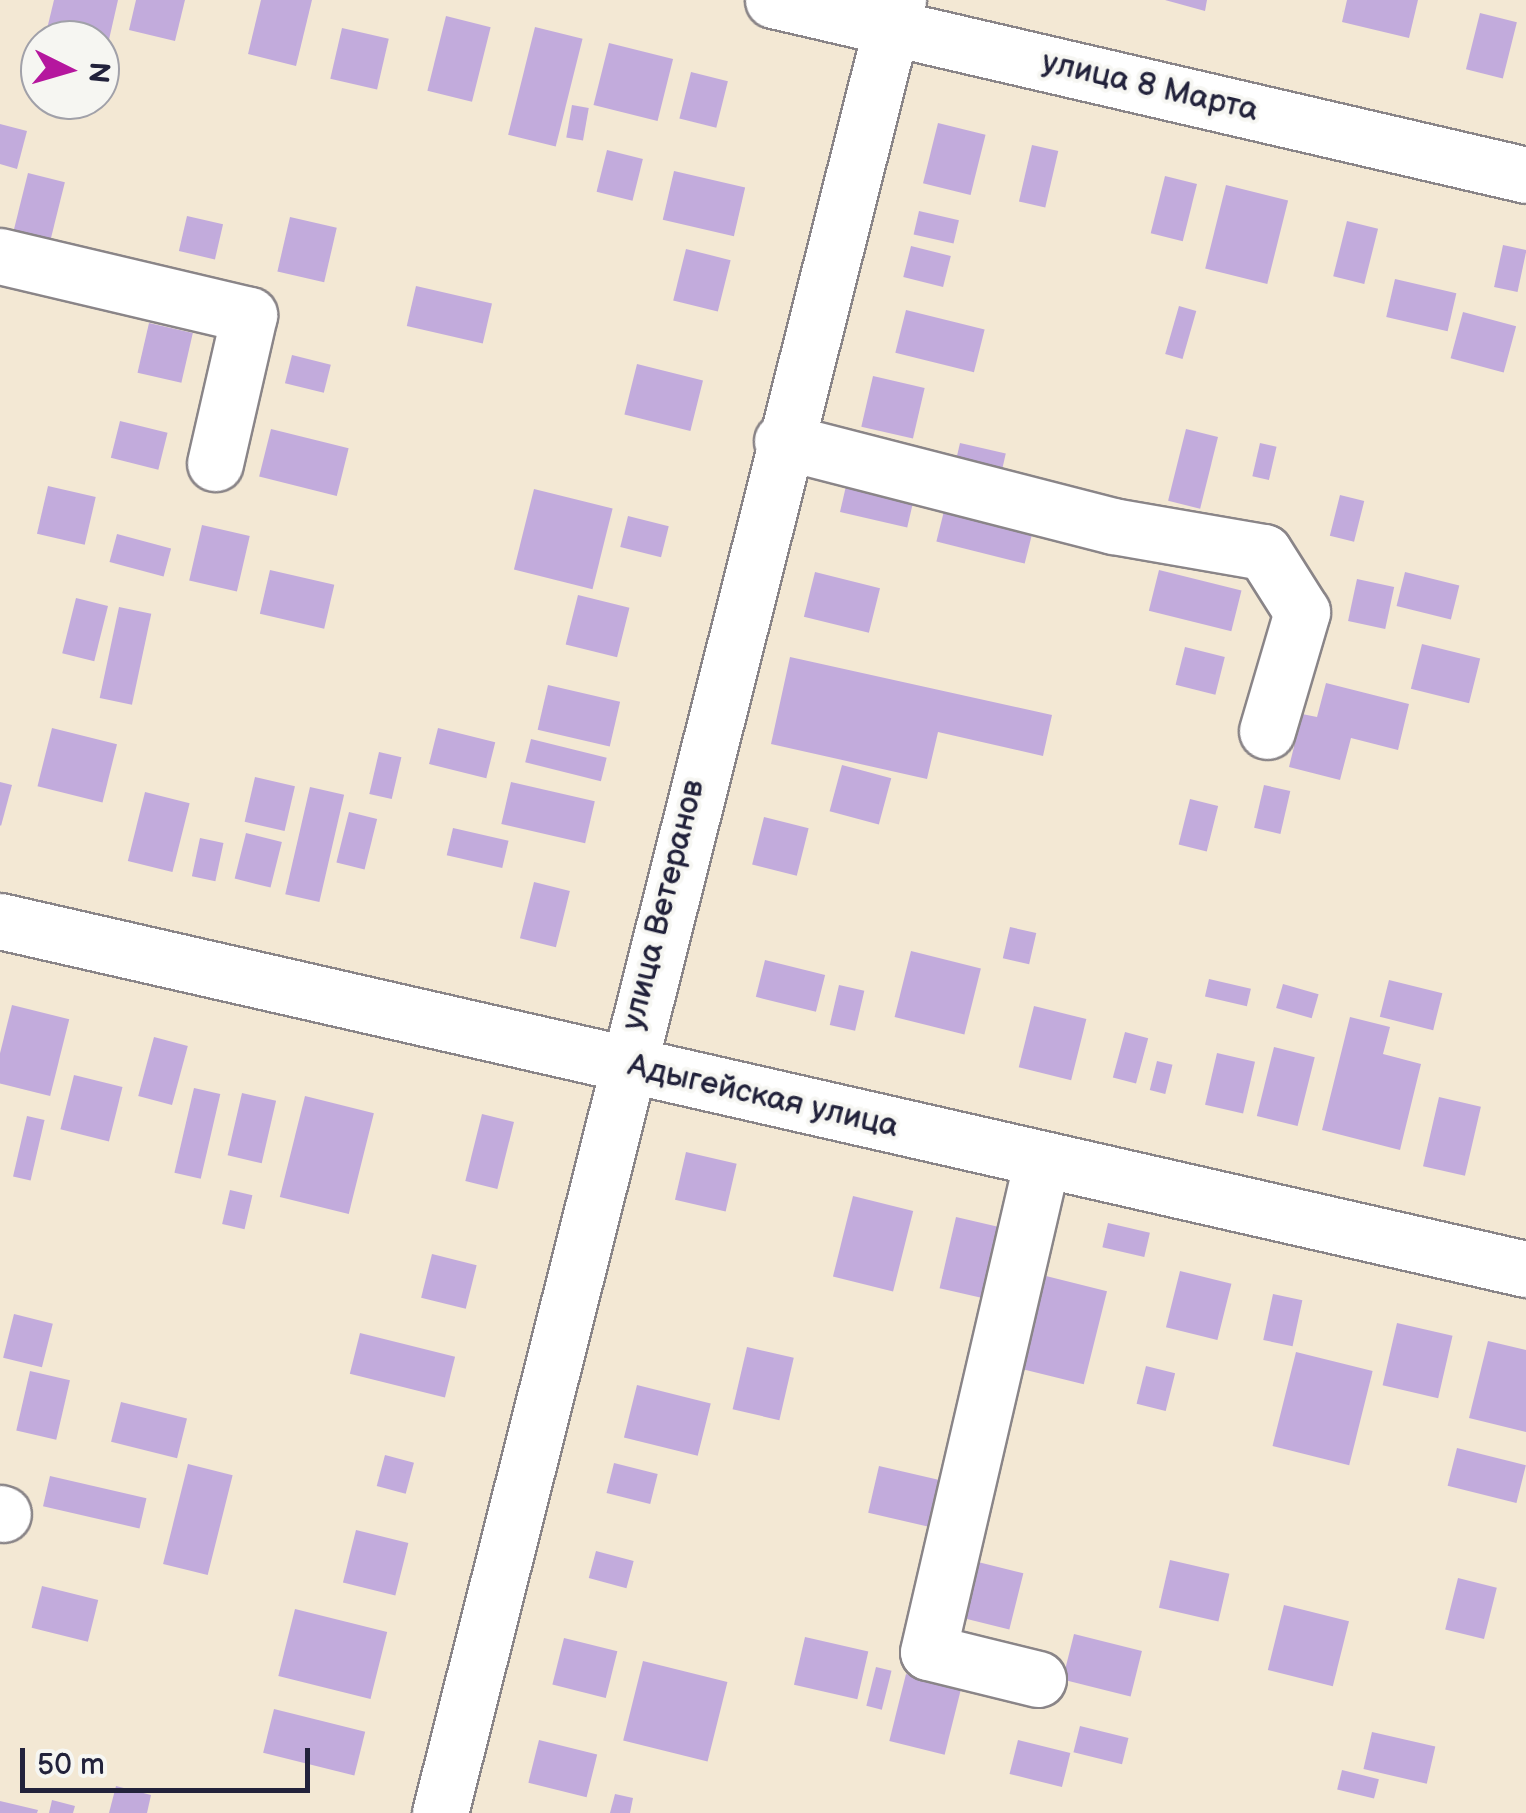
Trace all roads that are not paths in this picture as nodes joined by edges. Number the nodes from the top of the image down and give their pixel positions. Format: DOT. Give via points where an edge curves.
graph roads {
  1 [pos="774,0"];
  2 [pos="894,13"];
  3 [pos="1526,175"];
  4 [pos="0,256"];
  5 [pos="782,441"];
  6 [pos="215,463"];
  7 [pos="1268,731"];
  8 [pos="0,921"];
  9 [pos="623,1066"];
  10 [pos="1042,1160"];
  11 [pos="1526,1269"];
  12 [pos="1038,1679"];
  13 [pos="440,1813"];
  1 -- 2 [label="street, улица 8 Марта"];
  2 -- 3 [label="street, улица 8 Марта"];
  2 -- 5 [label="street, улица Ветеранов"];
  4 -- 6 [label="street" via="250,315"];
  5 -- 7 [label="street" via="1113,526 1264,552 1302,612"];
  5 -- 9 [label="street, улица Ветеранов"];
  8 -- 9 [label="street, Адыгейская улица"];
  9 -- 10 [label="street, Адыгейская улица"];
  9 -- 13 [label="street, улица Ветеранов"];
  10 -- 11 [label="street, Адыгейская улица"];
  10 -- 12 [label="street" via="928,1652"];
}
